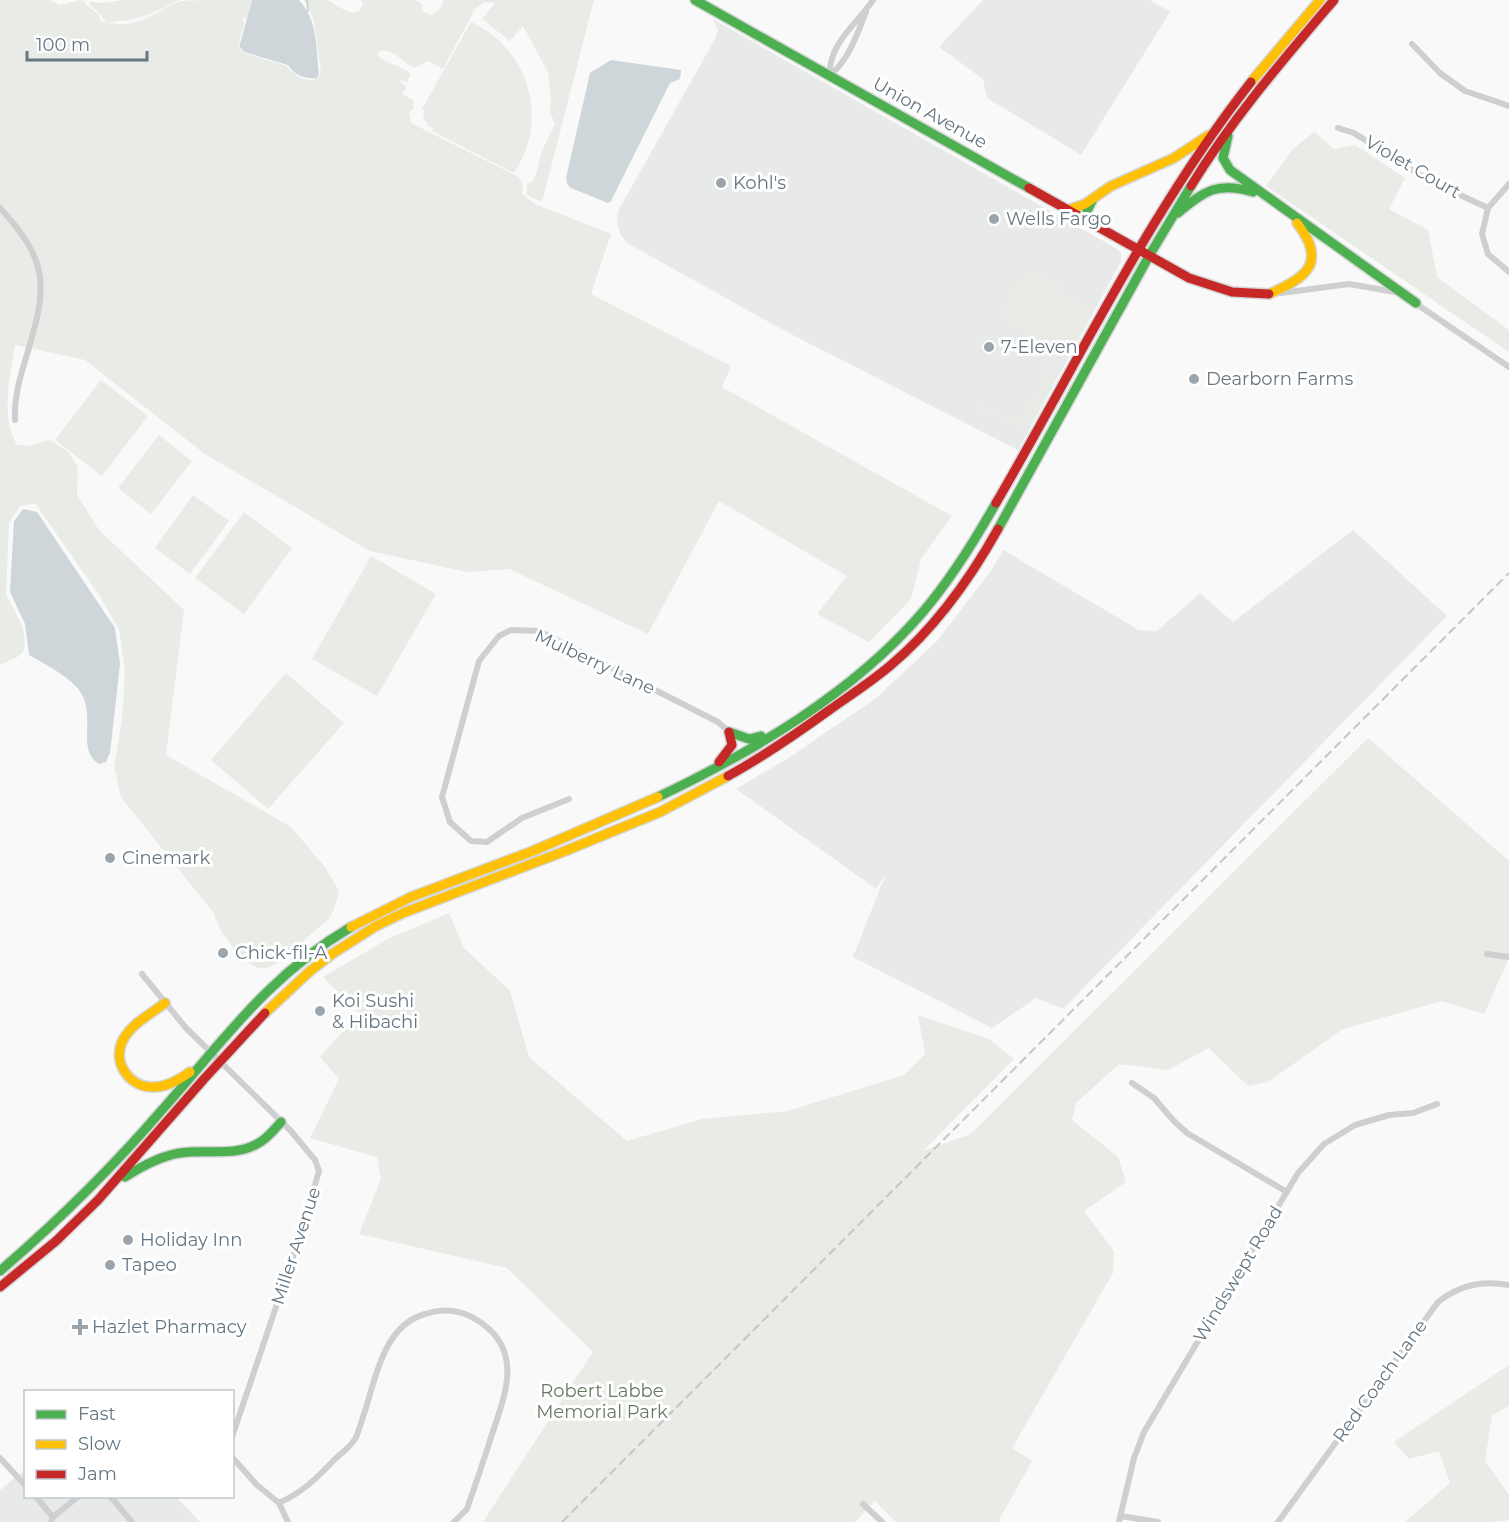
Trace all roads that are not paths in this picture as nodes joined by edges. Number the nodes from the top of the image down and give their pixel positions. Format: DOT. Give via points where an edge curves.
graph roads {
  1 [pos="695,0"];
  2 [pos="1320,0"];
  3 [pos="1334,0"];
  4 [pos="871,3"];
  5 [pos="1413,44"];
  6 [pos="830,75"];
  7 [pos="1509,106"];
  8 [pos="1231,127"];
  9 [pos="1338,128"];
  10 [pos="1215,131"];
  11 [pos="1509,184"];
  12 [pos="1267,197"];
  13 [pos="1094,198"];
  14 [pos="0,208"];
  15 [pos="1488,208"];
  16 [pos="1068,210"];
  17 [pos="1287,211"];
  18 [pos="1170,220"];
  19 [pos="1088,221"];
  20 [pos="1138,250"];
  21 [pos="1149,256"];
  22 [pos="1509,272"];
  23 [pos="1269,294"];
  24 [pos="1416,303"];
  25 [pos="1509,367"];
  26 [pos="15,420"];
  27 [pos="793,724"];
  28 [pos="729,732"];
  29 [pos="703,777"];
  30 [pos="569,799"];
  31 [pos="1487,954"];
  32 [pos="1509,957"];
  33 [pos="142,974"];
  34 [pos="165,1003"];
  35 [pos="210,1052"];
  36 [pos="220,1062"];
  37 [pos="201,1064"];
  38 [pos="1132,1083"];
  39 [pos="1437,1104"];
  40 [pos="281,1122"];
  41 [pos="111,1186"];
  42 [pos="1287,1192"];
  43 [pos="0,1270"];
  44 [pos="1509,1285"];
  45 [pos="0,1287"];
  46 [pos="234,1431"];
  47 [pos="0,1458"];
  48 [pos="234,1459"];
  49 [pos="24,1484"];
  50 [pos="36,1498"];
  51 [pos="78,1498"];
  52 [pos="111,1498"];
  53 [pos="279,1503"];
  54 [pos="863,1504"];
  55 [pos="1120,1519"];
  56 [pos="52,1520"];
  57 [pos="132,1522"];
  58 [pos="288,1522"];
  59 [pos="454,1522"];
  60 [pos="882,1522"];
  61 [pos="1158,1522"];
  62 [pos="1278,1522"];
  1 -- 6 [label="main road, Union Avenue"];
  2 -- 10 [label="main road"];
  3 -- 8 [label="main road"];
  4 -- 6 [label="street" via="850,48"];
  4 -- 6 [label="street" via="832,57"];
  5 -- 7 [label="street" via="1440,74 1465,91"];
  6 -- 16 [label="main road, Union Avenue"];
  8 -- 12 [label="main road" via="1223,150 1224,162"];
  8 -- 18 [label="main road"];
  9 -- 15 [label="street, Violet Court" via="1354,133 1430,181"];
  10 -- 13 [label="main road" via="1174,158 1111,186"];
  10 -- 20 [label="main road"];
  11 -- 15 [label="street"];
  12 -- 17 [label="main road"];
  12 -- 18 [label="main road" via="1241,188 1218,187 1202,193"];
  13 -- 16 [label="main road"];
  13 -- 19 [label="main road" via="1087,211"];
  14 -- 26 [label="street" via="31,247 42,282 38,316 16,391"];
  15 -- 22 [label="street" via="1482,234 1488,254"];
  16 -- 19 [label="main road, Union Avenue"];
  17 -- 23 [label="main road" via="1307,234 1309,266 1300,279"];
  17 -- 24 [label="main road"];
  18 -- 21 [label="main road"];
  19 -- 20 [label="main road, Union Avenue"];
  20 -- 21 [label="main road, Union Avenue"];
  20 -- 27 [label="main road" via="989,518 950,579 909,628 860,674"];
  21 -- 23 [label="main road" via="1215,287"];
  21 -- 36 [label="main road" via="980,562 941,613 890,666 748,765 660,812 403,913 362,934 310,971"];
  23 -- 24 [label="street" via="1348,284 1396,292"];
  24 -- 25 [label="street"];
  27 -- 28 [label="main road" via="754,740"];
  27 -- 29 [label="main road"];
  28 -- 29 [label="main road" via="731,749"];
  28 -- 30 [label="street, Mulberry Lane" via="718,722 538,631 511,630 499,636 479,661 442,797 450,822 471,841 487,842 522,818"];
  29 -- 35 [label="main road" via="533,851 368,915 295,964"];
  31 -- 32 [label="street"];
  33 -- 34 [label="street, Miller Avenue"];
  34 -- 35 [label="street, Miller Avenue"];
  34 -- 37 [label="main road" via="125,1036 119,1049 124,1072 143,1086 162,1086"];
  35 -- 36 [label="street, Miller Avenue"];
  35 -- 37 [label="main road"];
  36 -- 40 [label="street, Miller Avenue"];
  36 -- 41 [label="main road"];
  37 -- 43 [label="main road" via="108,1171"];
  38 -- 42 [label="street" via="1154,1098 1187,1132"];
  39 -- 42 [label="street, Windswept Road" via="1413,1113 1371,1119 1341,1132 1310,1158"];
  40 -- 41 [label="main road" via="253,1146 167,1156"];
  40 -- 46 [label="street, Miller Avenue" via="315,1160 319,1171"];
  41 -- 45 [label="main road" via="56,1241"];
  42 -- 55 [label="street, Windswept Road" via="1144,1432"];
  44 -- 62 [label="street, Red Coach Lane" via="1467,1285 1438,1302"];
  47 -- 49 [label="street"];
  48 -- 53 [label="street"];
  50 -- 56 [label="street"];
  51 -- 56 [label="street"];
  52 -- 57 [label="street"];
  53 -- 58 [label="street"];
  53 -- 59 [label="street" via="308,1486 354,1441 386,1348 399,1329 418,1316 454,1311 489,1328 503,1348 508,1372 506,1392 470,1503"];
  54 -- 60 [label="street"];
  55 -- 61 [label="street"];
}
